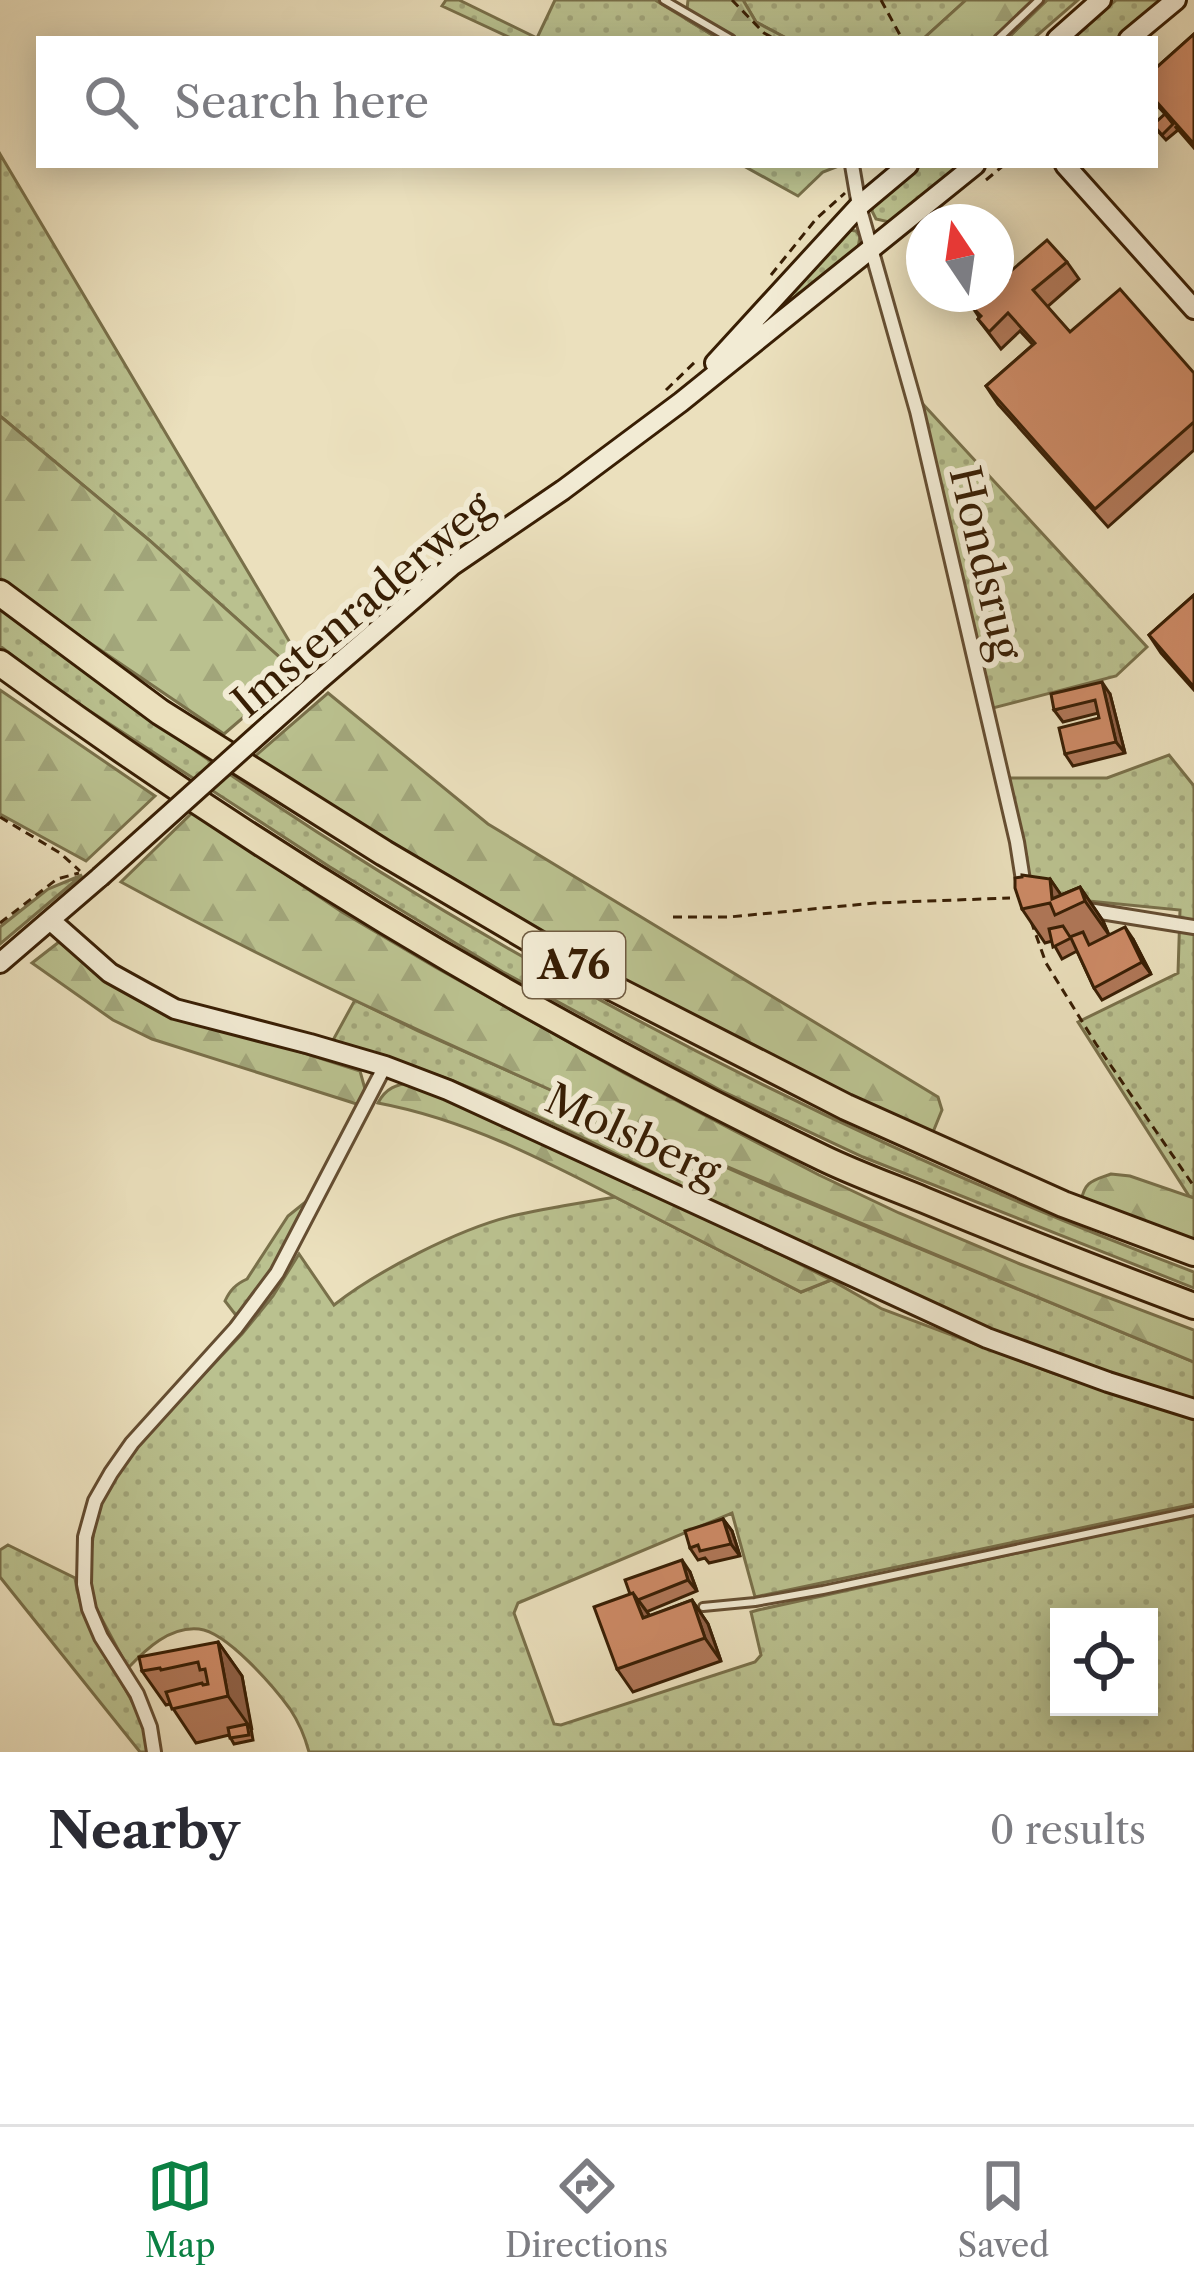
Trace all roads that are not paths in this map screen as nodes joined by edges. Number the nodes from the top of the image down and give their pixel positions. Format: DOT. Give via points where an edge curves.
graph roads {
  1 [pos="664,0"];
  2 [pos="1039,0"];
  3 [pos="1101,0"];
  4 [pos="1176,0"];
  5 [pos="726,36"];
  6 [pos="1001,36"];
  7 [pos="1060,36"];
  8 [pos="1133,36"];
  9 [pos="852,168"];
  10 [pos="904,168"];
  11 [pos="971,168"];
  12 [pos="1068,168"];
  13 [pos="859,206"];
  14 [pos="872,246"];
  15 [pos="1194,309"];
  16 [pos="681,402"];
  17 [pos="0,593"];
  18 [pos="0,663"];
  19 [pos="1045,902"];
  20 [pos="1065,905"];
  21 [pos="50,920"];
  22 [pos="1194,927"];
  23 [pos="0,963"];
  24 [pos="385,1066"];
  25 [pos="1194,1253"];
  26 [pos="1194,1306"];
  27 [pos="1194,1409"];
  28 [pos="1194,1511"];
  29 [pos="703,1606"];
  30 [pos="154,1752"];
  1 -- 5 [label="lane"];
  2 -- 6 [label="lane"];
  3 -- 7 [label="street"];
  4 -- 8 [label="street"];
  9 -- 13 [label="street, Hondsrug"];
  10 -- 13 [label="street, Imstenraderweg"];
  11 -- 14 [label="street, Imstenraderweg"];
  12 -- 15 [label="street"];
  13 -- 14 [label="street, Hondsrug"];
  13 -- 16 [label="street, Imstenraderweg"];
  14 -- 16 [label="street, Imstenraderweg"];
  14 -- 19 [label="street, Hondsrug" via="1025,898"];
  16 -- 21 [label="street, Imstenraderweg, bridge" via="453,566 91,875"];
  17 -- 25 [label="highway, A76" via="160,712 615,989 846,1107"];
  18 -- 26 [label="highway, A76" via="367,910 588,1039 827,1160"];
  20 -- 22 [label="street"];
  21 -- 23 [label="street, Imstenraderweg"];
  21 -- 24 [label="street, Molsberg" via="110,973 175,1009"];
  24 -- 27 [label="street, Molsberg" via="987,1338"];
  24 -- 30 [label="street" via="277,1273 132,1443 95,1501 85,1538 88,1609 137,1694"];
  28 -- 29 [label="lane" via="823,1590"];
}
